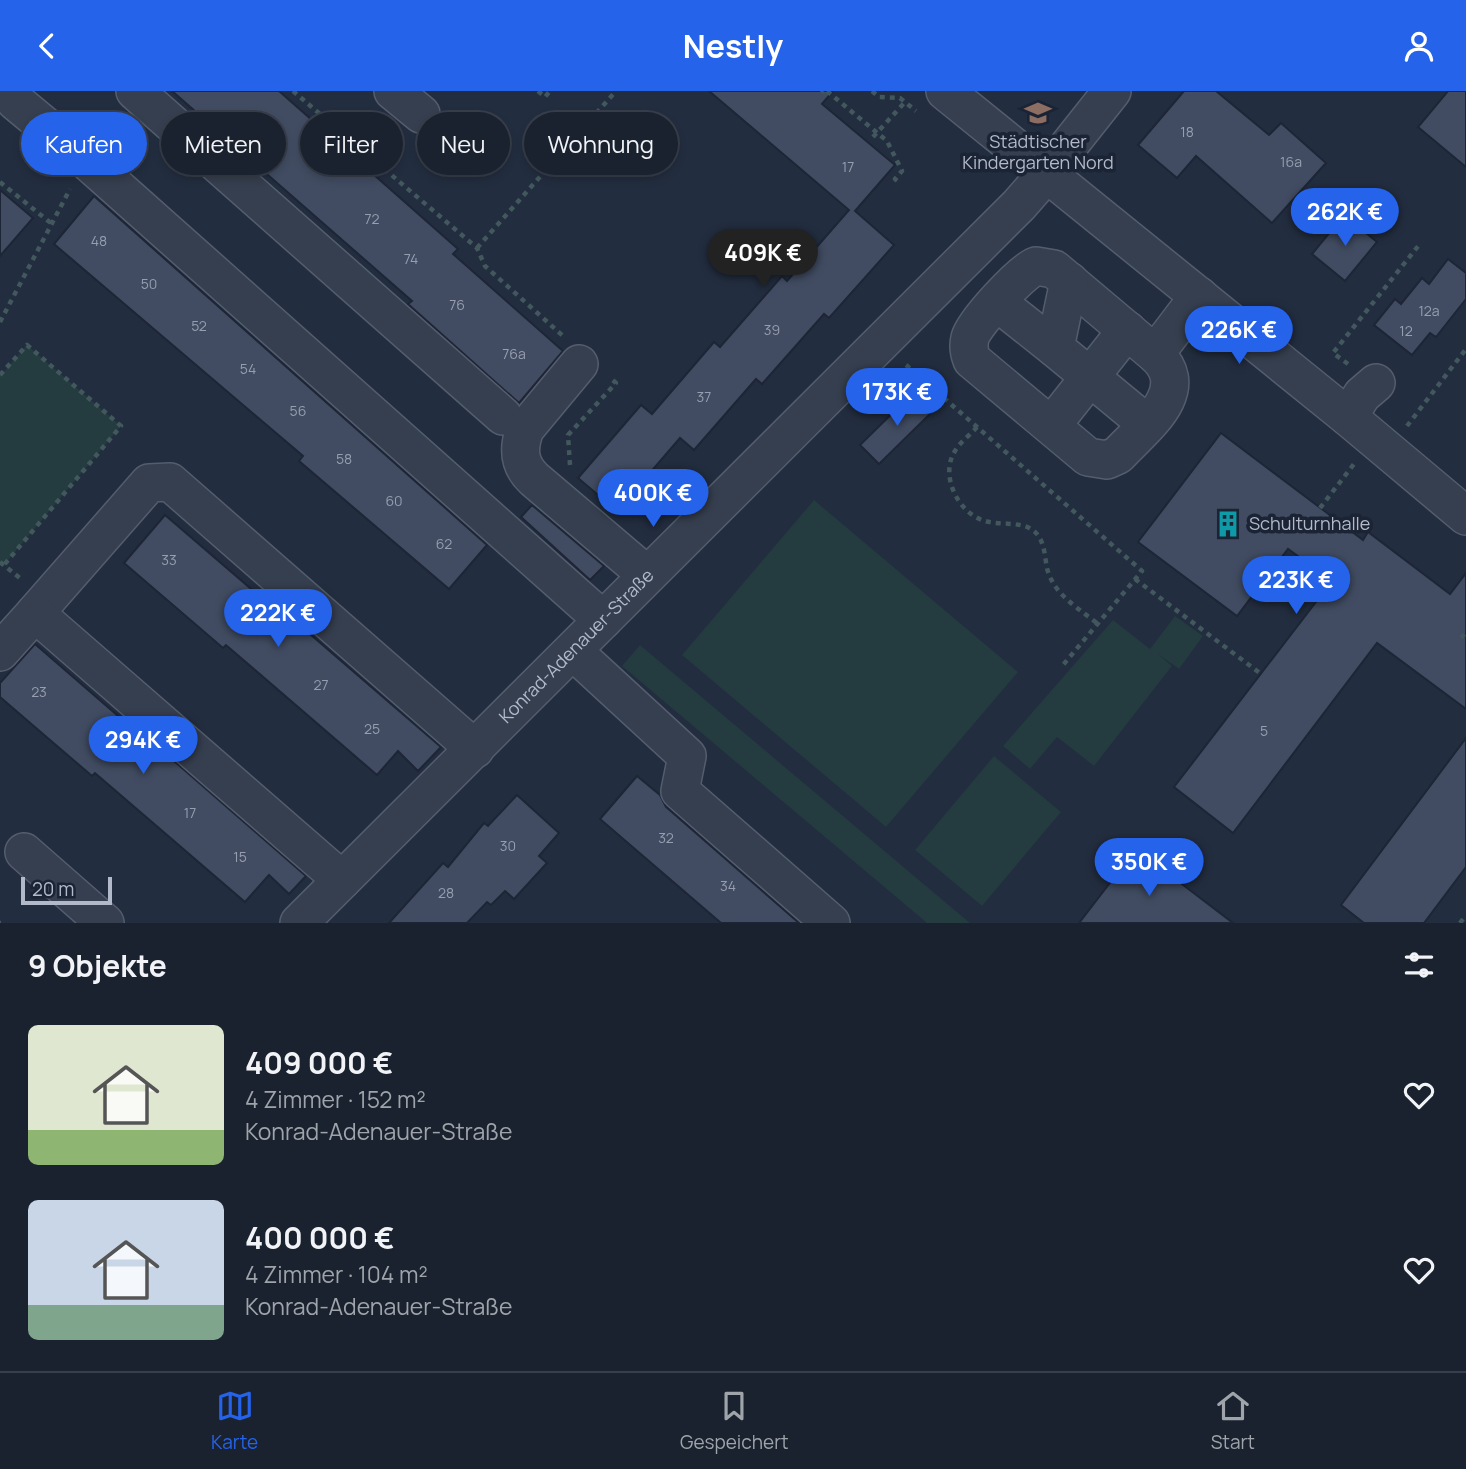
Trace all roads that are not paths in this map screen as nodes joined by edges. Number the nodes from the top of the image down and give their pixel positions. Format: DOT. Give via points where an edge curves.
graph roads {
  1 [pos="135,91"];
  2 [pos="393,91"];
  3 [pos="1112,91"];
  4 [pos="15,101"];
  5 [pos="935,104"];
  6 [pos="419,112"];
  7 [pos="1047,173"];
  8 [pos="1069,281"];
  9 [pos="1199,296"];
  10 [pos="997,302"];
  11 [pos="1127,330"];
  12 [pos="1055,348"];
  13 [pos="1156,353"];
  14 [pos="579,364"];
  15 [pos="1090,378"];
  16 [pos="1376,383"];
  17 [pos="503,416"];
  18 [pos="1147,424"];
  19 [pos="1052,425"];
  20 [pos="1375,429"];
  21 [pos="1466,516"];
  22 [pos="647,575"];
  23 [pos="34,613"];
  24 [pos="603,620"];
  25 [pos="573,651"];
  26 [pos="0,652"];
  27 [pos="475,749"];
  28 [pos="24,852"];
  29 [pos="342,880"];
  30 [pos="105,923"];
  31 [pos="299,923"];
  32 [pos="831,923"];
  1 -- 17 [label="street"];
  2 -- 6 [label="street"];
  3 -- 7 [label="street, Konrad-Adenauer-Straße"];
  4 -- 24 [label="street"];
  5 -- 7 [label="street"];
  7 -- 9 [label="street"];
  7 -- 22 [label="street, Konrad-Adenauer-Straße"];
  8 -- 10 [label="street" via="1054,269 1036,266 1022,274"];
  8 -- 11 [label="street"];
  8 -- 12 [label="street"];
  9 -- 13 [label="street"];
  9 -- 20 [label="street"];
  10 -- 12 [label="street"];
  10 -- 19 [label="street" via="972,332 972,360"];
  11 -- 13 [label="street"];
  11 -- 15 [label="street"];
  12 -- 15 [label="street"];
  13 -- 18 [label="street" via="1169,370 1171,390"];
  14 -- 22 [label="street" via="525,429 522,463 534,479"];
  15 -- 18 [label="street"];
  15 -- 19 [label="street"];
  16 -- 20 [label="street" via="1362,395"];
  18 -- 19 [label="street" via="1118,455 1107,460 1088,457"];
  20 -- 21 [label="street"];
  22 -- 24 [label="street, Konrad-Adenauer-Straße"];
  23 -- 26 [label="street"];
  23 -- 27 [label="street" via="149,483 170,482"];
  23 -- 29 [label="street"];
  24 -- 25 [label="street, Konrad-Adenauer-Straße"];
  25 -- 27 [label="street, Konrad-Adenauer-Straße"];
  25 -- 32 [label="street" via="687,756 680,790"];
  27 -- 29 [label="street, Konrad-Adenauer-Straße"];
  28 -- 30 [label="street"];
  29 -- 31 [label="street, Konrad-Adenauer-Straße"];
}
